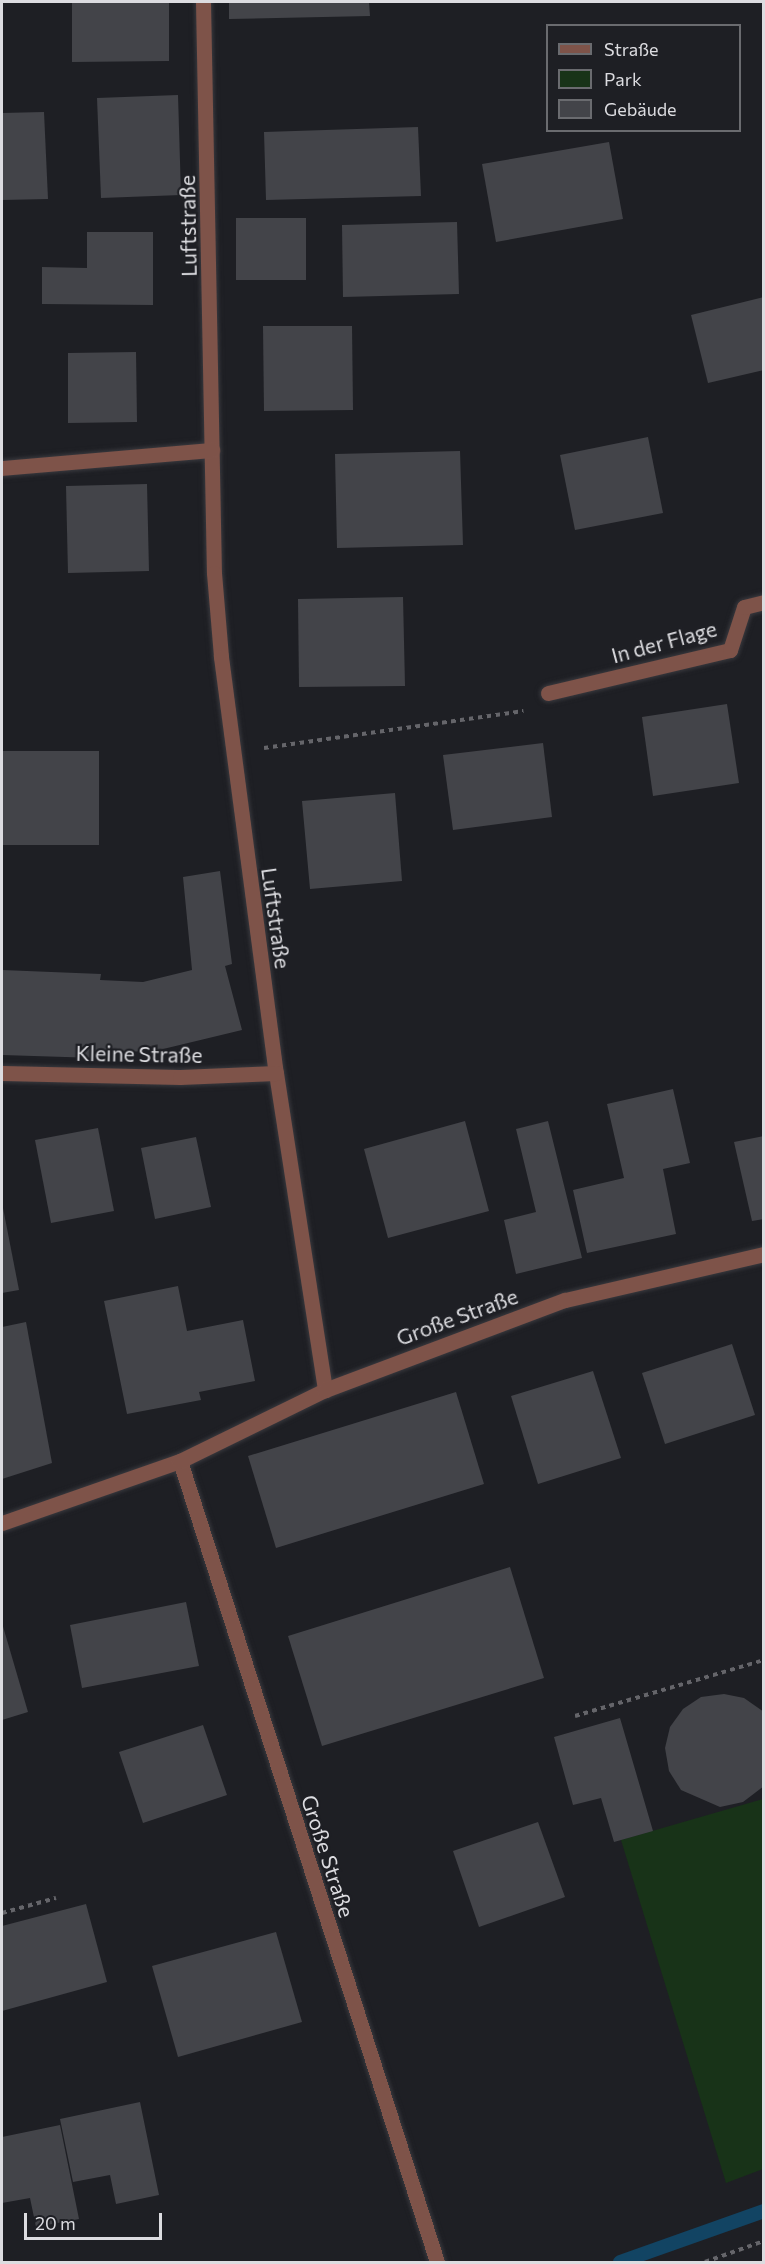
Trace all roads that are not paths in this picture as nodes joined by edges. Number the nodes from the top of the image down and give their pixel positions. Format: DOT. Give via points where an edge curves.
graph roads {
  1 [pos="203,2"];
  2 [pos="212,450"];
  3 [pos="2,468"];
  4 [pos="764,602"];
  5 [pos="548,693"];
  6 [pos="2,1073"];
  7 [pos="276,1073"];
  8 [pos="764,1254"];
  9 [pos="325,1390"];
  10 [pos="180,1461"];
  11 [pos="2,1523"];
  12 [pos="437,2262"];
  1 -- 2 [label="street, Luftstraße"];
  2 -- 3 [label="street"];
  2 -- 7 [label="street, Luftstraße" via="214,573 233,753"];
  4 -- 5 [label="street, In der Flage" via="744,607 730,650"];
  6 -- 7 [label="street, Kleine Straße" via="180,1077"];
  7 -- 9 [label="street, Luftstraße"];
  8 -- 9 [label="street, Große Straße" via="565,1300"];
  9 -- 10 [label="street, Große Straße"];
  10 -- 11 [label="street, Große Straße"];
  10 -- 12 [label="street, Große Straße"];
}
